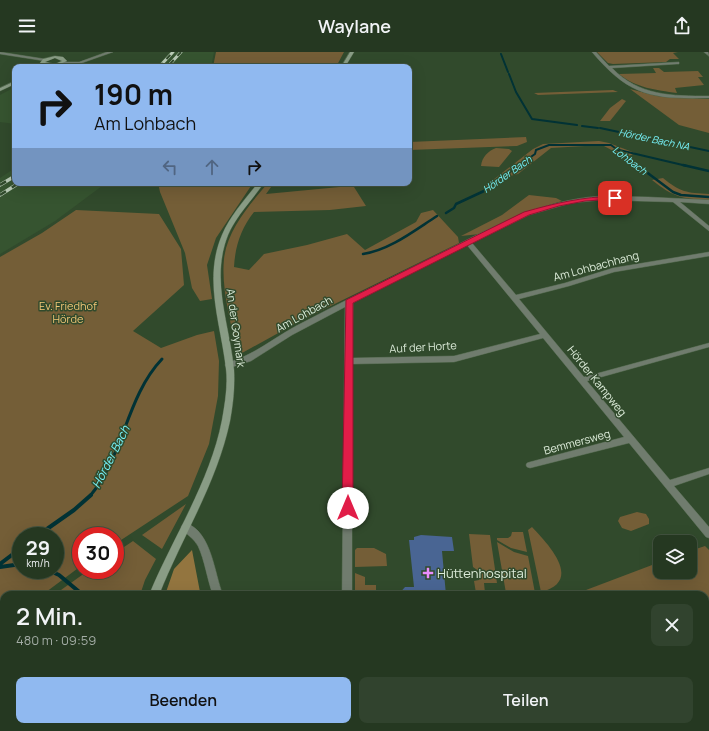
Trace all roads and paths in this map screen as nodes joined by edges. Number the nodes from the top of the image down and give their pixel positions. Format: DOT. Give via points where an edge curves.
graph roads {
  1 [pos="111,52"];
  2 [pos="352,52"];
  3 [pos="594,52"];
  4 [pos="706,52"];
  5 [pos="0,53"];
  6 [pos="63,54"];
  7 [pos="709,55"];
  8 [pos="58,57"];
  9 [pos="677,63"];
  10 [pos="44,64"];
  11 [pos="62,64"];
  12 [pos="345,64"];
  13 [pos="609,67"];
  14 [pos="12,84"];
  15 [pos="0,90"];
  16 [pos="709,97"];
  17 [pos="259,186"];
  18 [pos="675,201"];
  19 [pos="709,202"];
  20 [pos="709,230"];
  21 [pos="469,243"];
  22 [pos="709,254"];
  23 [pos="514,298"];
  24 [pos="349,302"];
  25 [pos="544,335"];
  26 [pos="709,345"];
  27 [pos="349,361"];
  28 [pos="229,365"];
  29 [pos="582,380"];
  30 [pos="630,439"];
  31 [pos="530,465"];
  32 [pos="709,471"];
  33 [pos="668,484"];
  34 [pos="186,527"];
  35 [pos="709,534"];
  36 [pos="156,591"];
  37 [pos="216,591"];
  38 [pos="347,591"];
  1 -- 11 [label="street" via="79,63"];
  2 -- 12 [label="main road"];
  3 -- 13 [label="street"];
  4 -- 7 [label="street"];
  5 -- 10 [label="street"];
  6 -- 8 [label="main road"];
  8 -- 10 [label="main road"];
  8 -- 11 [label="main road" via="64,60"];
  9 -- 13 [label="street"];
  10 -- 11 [label="main road"];
  13 -- 16 [label="street" via="623,81 636,88 669,95"];
  14 -- 15 [label="main road"];
  17 -- 28 [label="main road, An der Goymark" via="225,235 218,256 216,278"];
  18 -- 19 [label="street, Am Lohbach"];
  18 -- 20 [label="street"];
  18 -- 21 [label="street, Am Lohbach" via="615,198 585,199 557,204 527,214"];
  21 -- 23 [label="street, Hörder Kampweg"];
  21 -- 24 [label="street, Am Lohbach"];
  22 -- 23 [label="street, Am Lohbachhang" via="613,270"];
  23 -- 25 [label="street, Hörder Kampweg"];
  24 -- 27 [label="street"];
  24 -- 28 [label="street, Am Lohbach" via="296,329 254,356"];
  25 -- 27 [label="street, Auf der Horte" via="454,359"];
  25 -- 29 [label="street, Hörder Kampweg"];
  26 -- 29 [label="street"];
  27 -- 38 [label="street"];
  28 -- 34 [label="main road, An der Goymark" via="228,400 222,439"];
  29 -- 30 [label="street, Hörder Kampweg"];
  30 -- 31 [label="street, Bemmersweg"];
  30 -- 33 [label="street, Hörder Kampweg"];
  32 -- 33 [label="street"];
  33 -- 35 [label="street, Hörder Kampweg"];
  34 -- 36 [label="main road, An der Goymark"];
  34 -- 37 [label="street" via="196,533 205,549"];
}
